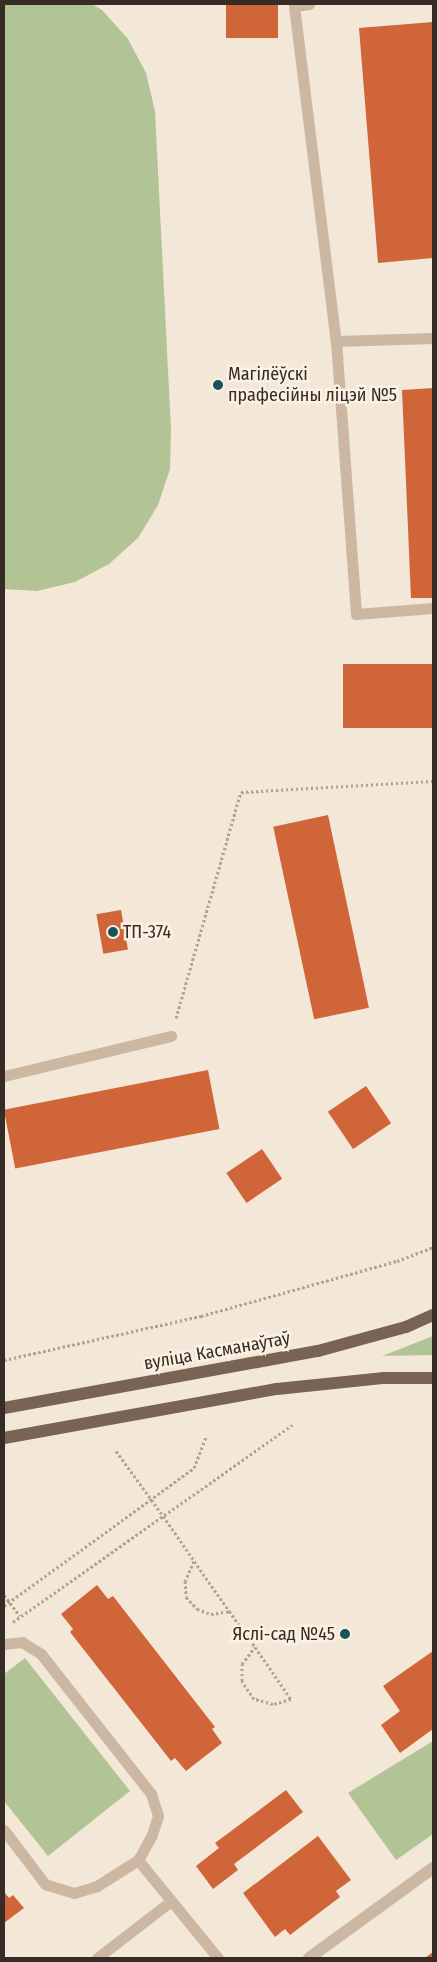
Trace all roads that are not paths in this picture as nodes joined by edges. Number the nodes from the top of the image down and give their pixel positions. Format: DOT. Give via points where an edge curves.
graph roads {
  1 [pos="309,4"];
  2 [pos="433,338"];
  3 [pos="336,341"];
  4 [pos="433,608"];
  5 [pos="171,1036"];
  6 [pos="4,1076"];
  7 [pos="433,1315"];
  8 [pos="433,1378"];
  9 [pos="4,1408"];
  10 [pos="4,1438"];
  11 [pos="4,1644"];
  12 [pos="4,1830"];
  13 [pos="138,1860"];
  14 [pos="433,1868"];
  15 [pos="171,1901"];
  16 [pos="97,1958"];
  17 [pos="218,1958"];
  18 [pos="308,1958"];
  1 -- 3 [label="lane" via="294,6"];
  2 -- 3 [label="lane"];
  3 -- 4 [label="lane" via="356,614"];
  5 -- 6 [label="lane"];
  7 -- 9 [label="main road, вуліца Касманаўтаў" via="406,1327 318,1351"];
  8 -- 10 [label="main road" via="384,1378 277,1389"];
  11 -- 13 [label="lane" via="22,1642 42,1654 151,1794 158,1816"];
  12 -- 13 [label="lane" via="45,1884 74,1893 98,1886"];
  13 -- 15 [label="lane"];
  14 -- 18 [label="street"];
  15 -- 16 [label="lane"];
  15 -- 17 [label="lane"];
}
